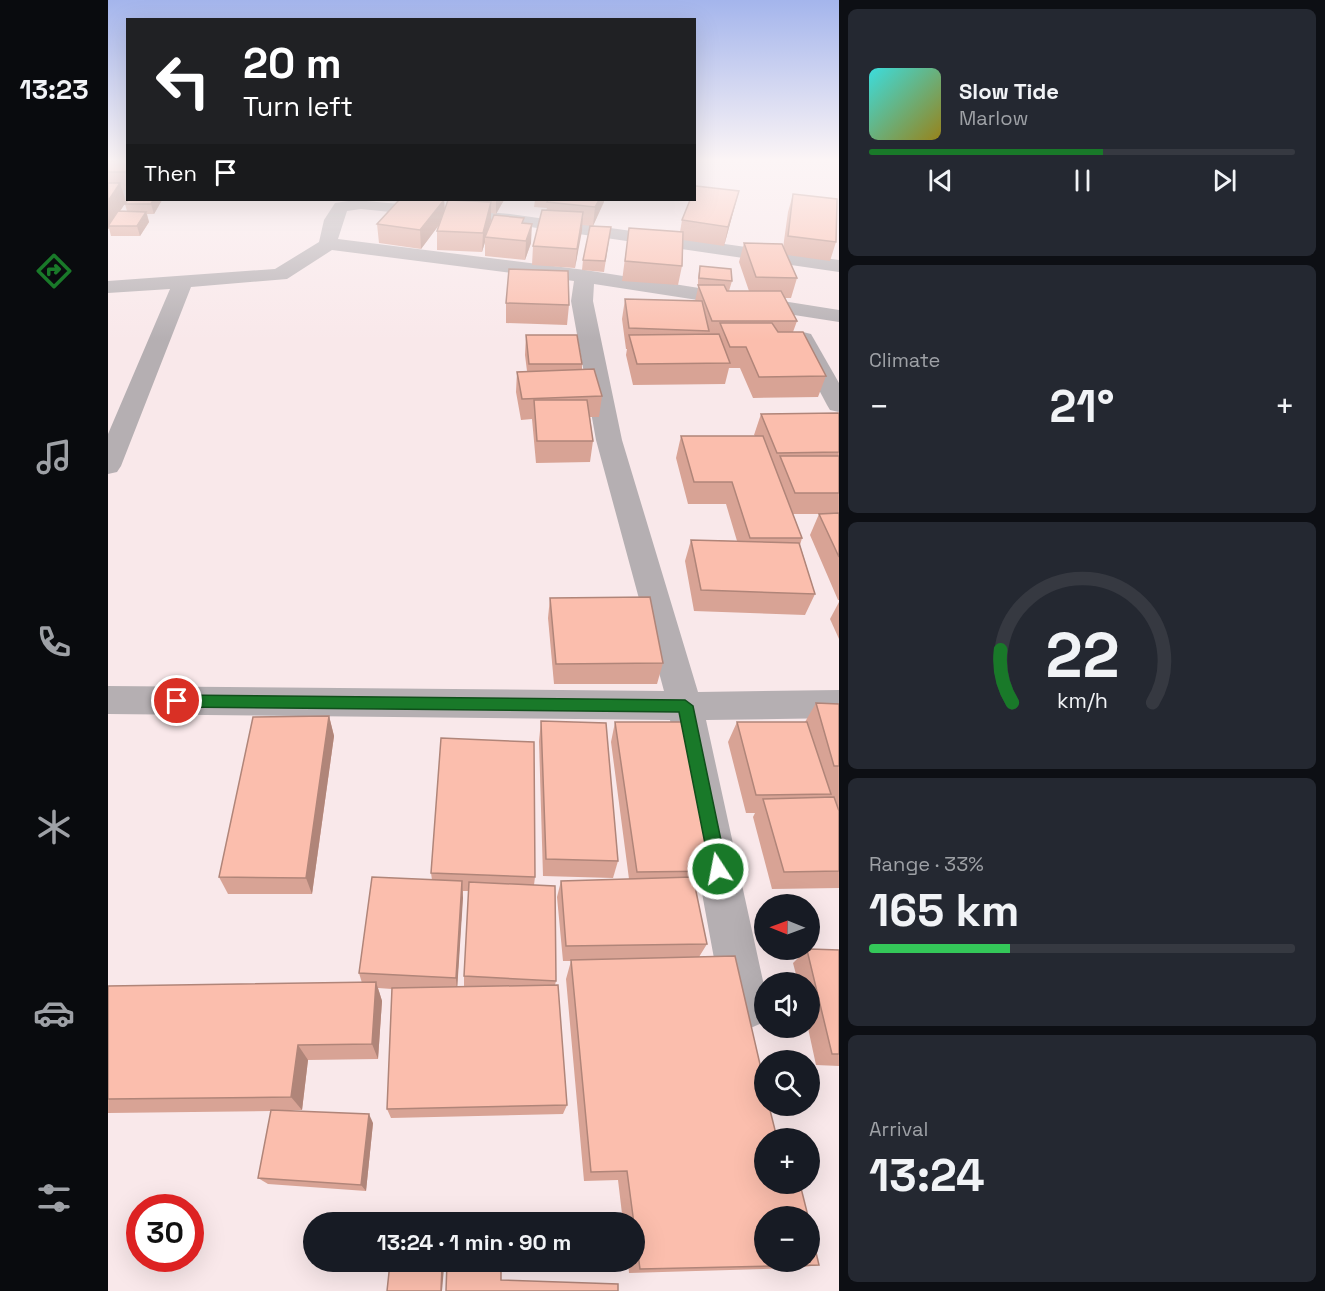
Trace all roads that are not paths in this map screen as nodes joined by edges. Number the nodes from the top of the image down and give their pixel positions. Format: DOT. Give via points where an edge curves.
graph roads {
  1 [pos="333,220"];
  2 [pos="519,220"];
  3 [pos="328,244"];
  4 [pos="839,266"];
  5 [pos="585,276"];
  6 [pos="183,282"];
  7 [pos="108,287"];
  8 [pos="786,308"];
  9 [pos="839,316"];
  10 [pos="839,405"];
  11 [pos="108,466"];
  12 [pos="108,700"];
  13 [pos="839,704"];
  14 [pos="685,706"];
  15 [pos="751,1032"];
  1 -- 3 [label="street"];
  2 -- 4 [label="street"];
  3 -- 5 [label="street"];
  3 -- 6 [label="street" via="280,275"];
  5 -- 8 [label="street"];
  5 -- 14 [label="street" via="582,301 609,440"];
  6 -- 7 [label="street"];
  6 -- 11 [label="street"];
  8 -- 9 [label="street"];
  8 -- 10 [label="street"];
  12 -- 14 [label="street"];
  13 -- 14 [label="street"];
  14 -- 15 [label="street"];
}
